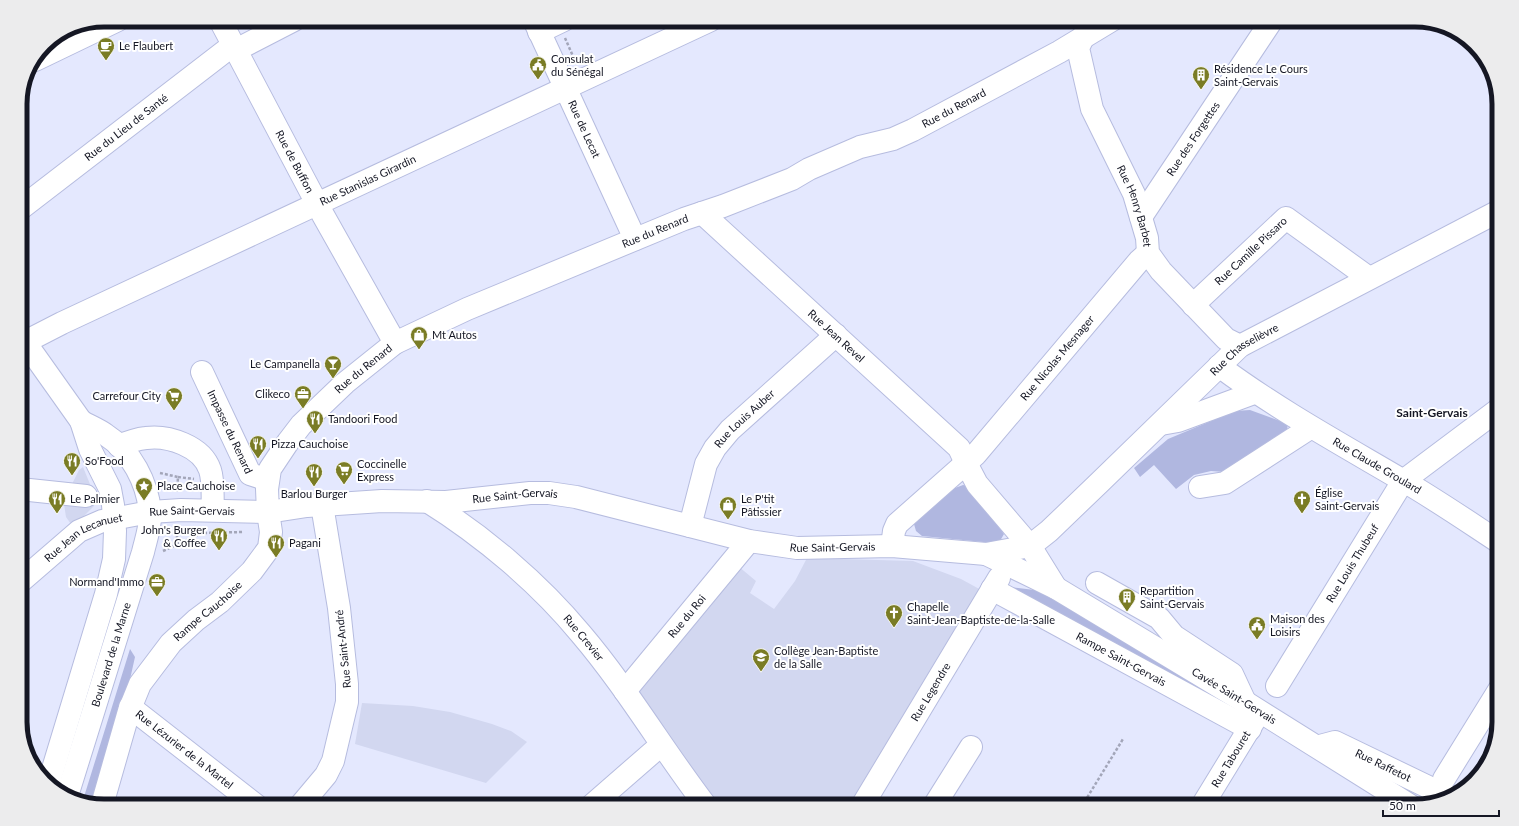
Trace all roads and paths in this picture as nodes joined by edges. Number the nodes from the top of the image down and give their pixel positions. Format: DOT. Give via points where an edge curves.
graph roads {
  1 [pos="103,27"];
  2 [pos="224,27"];
  3 [pos="279,27"];
  4 [pos="537,27"];
  5 [pos="696,27"];
  6 [pos="1267,27"];
  7 [pos="1087,28"];
  8 [pos="235,47"];
  9 [pos="44,55"];
  10 [pos="565,88"];
  11 [pos="27,204"];
  12 [pos="318,204"];
  13 [pos="702,213"];
  14 [pos="1492,215"];
  15 [pos="1141,218"];
  16 [pos="635,239"];
  17 [pos="1148,253"];
  18 [pos="1369,278"];
  19 [pos="1193,305"];
  20 [pos="836,335"];
  21 [pos="27,336"];
  22 [pos="27,344"];
  23 [pos="395,344"];
  24 [pos="1240,346"];
  25 [pos="1219,366"];
  26 [pos="202,372"];
  27 [pos="1254,393"];
  28 [pos="1492,414"];
  29 [pos="82,421"];
  30 [pos="1159,424"];
  31 [pos="1310,428"];
  32 [pos="120,446"];
  33 [pos="966,462"];
  34 [pos="160,473"];
  35 [pos="268,480"];
  36 [pos="1403,481"];
  37 [pos="1200,487"];
  38 [pos="27,490"];
  39 [pos="177,492"];
  40 [pos="86,496"];
  41 [pos="428,501"];
  42 [pos="322,505"];
  43 [pos="213,510"];
  44 [pos="268,512"];
  45 [pos="132,515"];
  46 [pos="177,520"];
  47 [pos="690,526"];
  48 [pos="202,533"];
  49 [pos="1492,538"];
  50 [pos="749,542"];
  51 [pos="177,544"];
  52 [pos="892,546"];
  53 [pos="1030,546"];
  54 [pos="160,552"];
  55 [pos="986,554"];
  56 [pos="27,576"];
  57 [pos="1097,582"];
  58 [pos="996,583"];
  59 [pos="1049,585"];
  60 [pos="1277,686"];
  61 [pos="625,691"];
  62 [pos="1492,703"];
  63 [pos="130,707"];
  64 [pos="1252,714"];
  65 [pos="1123,739"];
  66 [pos="661,745"];
  67 [pos="972,747"];
  68 [pos="1317,747"];
  69 [pos="57,783"];
  70 [pos="57,783"];
  71 [pos="1446,788"];
  72 [pos="104,799"];
  73 [pos="248,799"];
  74 [pos="306,799"];
  75 [pos="599,799"];
  76 [pos="701,799"];
  77 [pos="866,799"];
  78 [pos="939,799"];
  79 [pos="1086,799"];
  80 [pos="1206,799"];
  81 [pos="1400,799"];
  1 -- 9 [label="street"];
  2 -- 8 [label="street, Rue de Buffon"];
  3 -- 8 [label="street, Rue du Lieu de Santé"];
  4 -- 10 [label="street, Rue de Lecat"];
  5 -- 10 [label="street, Rue Stanislas Girardin"];
  6 -- 15 [label="street, Rue des Forgettes"];
  7 -- 13 [label="street, Rue du Renard" via="1059,52 893,139 860,147 792,179"];
  7 -- 15 [label="street, Rue Henry Barbet" via="1078,48 1092,109 1134,194"];
  8 -- 11 [label="street, Rue du Lieu de Santé"];
  8 -- 12 [label="street, Rue de Buffon"];
  10 -- 12 [label="street, Rue Stanislas Girardin"];
  10 -- 16 [label="street, Rue de Lecat"];
  12 -- 21 [label="street, Rue Stanislas Girardin" via="62,323"];
  12 -- 23 [label="street, Rue de Buffon"];
  13 -- 16 [label="street, Rue du Renard"];
  13 -- 20 [label="street, Rue Jean Revel"];
  14 -- 18 [label="street, Rue Chasselièvre"];
  15 -- 17 [label="street, Rue Henry Barbet"];
  16 -- 23 [label="street, Rue du Renard" via="467,309"];
  17 -- 19 [label="street, Rue Henry Barbet"];
  17 -- 33 [label="street, Rue Nicolas Mesnager" via="976,454"];
  18 -- 19 [label="street, Rue Camille Pissaro" via="1286,218"];
  18 -- 24 [label="street, Rue Chasselièvre"];
  19 -- 24 [label="street, Rue Henry Barbet" via="1226,339"];
  20 -- 33 [label="street, Rue Jean Revel" via="959,448"];
  20 -- 47 [label="street, Rue Louis Auber" via="730,430 715,448 706,464"];
  22 -- 29 [label="street"];
  23 -- 35 [label="street, Rue du Renard" via="345,383 301,425 270,469"];
  24 -- 25 [label="street, Rue Chasselièvre"];
  25 -- 27 [label="street, Rue Claude Groulard"];
  25 -- 30 [label="street, Rue Chasselièvre"];
  26 -- 35 [label="street, Impasse du Renard" via="250,474"];
  27 -- 30 [label="street" via="1178,421"];
  27 -- 31 [label="street, Rue Claude Groulard"];
  28 -- 36 [label="street, Rue Louis Thubeuf"];
  29 -- 32 [label="street"];
  29 -- 45 [label="street" via="90,449 110,489"];
  30 -- 53 [label="street, Rue Chasselièvre"];
  31 -- 36 [label="street, Rue Claude Groulard"];
  31 -- 37 [label="street" via="1225,483"];
  32 -- 43 [label="street" via="132,441 167,438 194,450 210,470"];
  32 -- 45 [label="street" via="142,479"];
  33 -- 52 [label="street, Rue Nicolas Mesnager" via="897,524"];
  33 -- 53 [label="street, Rue Jean Revel" via="977,484"];
  34 -- 39 [label="path" via="178,477"];
  35 -- 44 [label="street, Rue du Renard"];
  36 -- 49 [label="street, Rue Claude Groulard"];
  36 -- 60 [label="street, Rue Louis Thubeuf"];
  38 -- 40 [label="street"];
  41 -- 42 [label="street, Rue Saint-Gervais"];
  41 -- 47 [label="street, Rue Saint-Gervais" via="446,502 550,493 576,497"];
  41 -- 61 [label="street, Rue Crevier" via="501,555 559,609 582,634"];
  42 -- 44 [label="street, Rue Saint-Gervais"];
  42 -- 74 [label="street, Rue Saint-André" via="339,608 347,702 333,761 326,775"];
  43 -- 44 [label="street, Rue Saint-Gervais"];
  43 -- 45 [label="street, Rue Saint-Gervais"];
  44 -- 63 [label="street, Rampe Cauchoise" via="271,532 268,548 252,571 171,643 140,684"];
  45 -- 56 [label="street, Rue Jean Lecanuet" via="79,531"];
  45 -- 69 [label="street, Boulevard de la Marne" via="148,534 143,552"];
  45 -- 70 [label="street, Boulevard de la Marne" via="114,558"];
  46 -- 51 [label="path"];
  47 -- 50 [label="street, Rue Saint-Gervais"];
  48 -- 51 [label="path"];
  50 -- 52 [label="street, Rue Saint-Gervais" via="797,548"];
  50 -- 61 [label="street, Rue du Roi"];
  51 -- 54 [label="path"];
  52 -- 55 [label="street, Rue Saint-Gervais"];
  53 -- 55 [label="street"];
  53 -- 59 [label="street, Cavée Saint-Gervais"];
  55 -- 59 [label="street, Cavée Saint-Gervais"];
  57 -- 64 [label="street" via="1159,618 1174,636 1232,674"];
  58 -- 59 [label="street"];
  58 -- 64 [label="street, Rampe Saint-Gervais"];
  58 -- 77 [label="street, Rue Legendre"];
  59 -- 64 [label="street, Cavée Saint-Gervais"];
  61 -- 66 [label="street, Rue Crevier"];
  62 -- 71 [label="street"];
  63 -- 72 [label="street, Rampe Cauchoise"];
  63 -- 73 [label="street, Rue Lézurier de la Martel"];
  64 -- 68 [label="street, Cavée Saint-Gervais"];
  64 -- 80 [label="street, Rue Tabouret"];
  65 -- 79 [label="path"];
  66 -- 75 [label="street"];
  66 -- 76 [label="street, Rue Crevier"];
  67 -- 78 [label="street"];
  68 -- 71 [label="street, Rue Raffetot" via="1334,742"];
  68 -- 81 [label="street, Cavée Saint-Gervais"];
}
